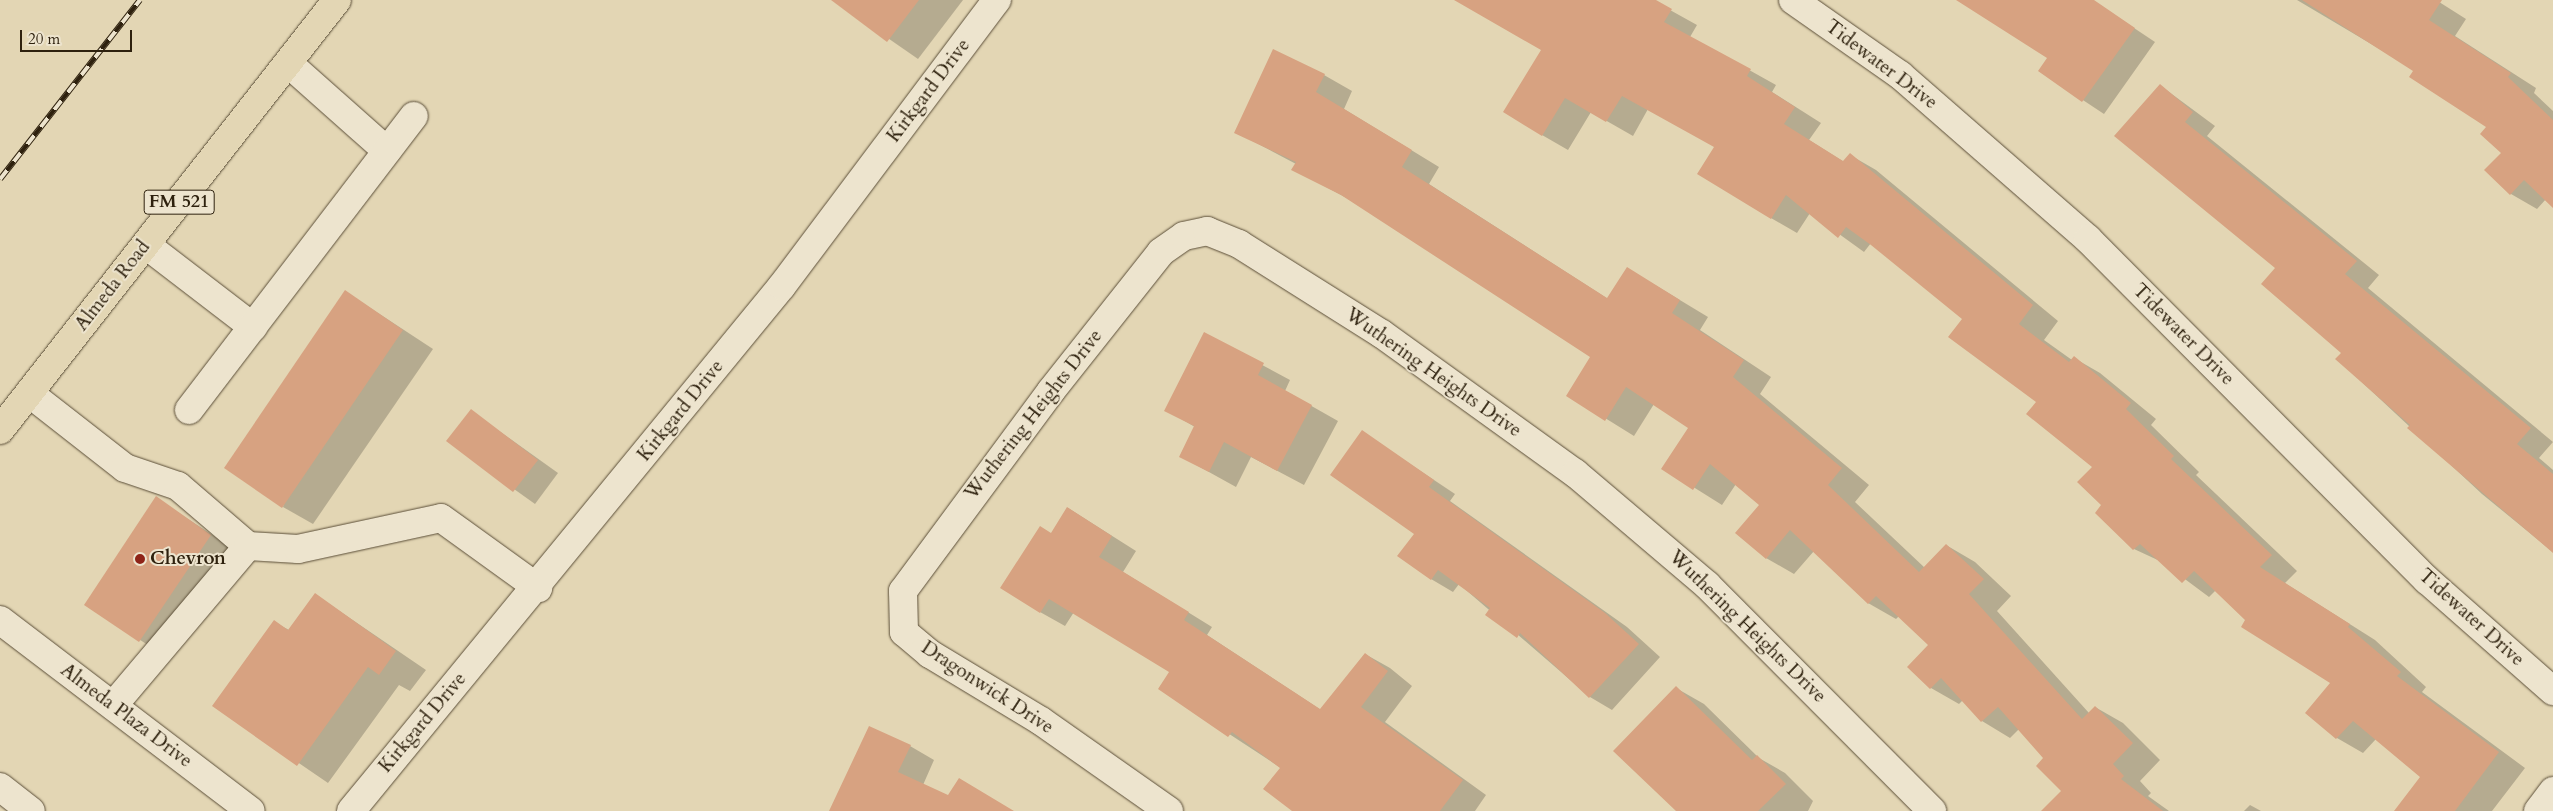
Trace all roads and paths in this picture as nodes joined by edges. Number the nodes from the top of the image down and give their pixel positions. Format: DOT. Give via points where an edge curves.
graph roads {
  1 [pos="338,0"];
  2 [pos="997,0"];
  3 [pos="1794,0"];
  4 [pos="288,63"];
  5 [pos="414,116"];
  6 [pos="388,151"];
  7 [pos="146,245"];
  8 [pos="253,326"];
  9 [pos="29,394"];
  10 [pos="190,410"];
  11 [pos="0,430"];
  12 [pos="948,527"];
  13 [pos="248,546"];
  14 [pos="538,588"];
  15 [pos="0,620"];
  16 [pos="2553,691"];
  17 [pos="113,706"];
  18 [pos="0,787"];
  19 [pos="2553,791"];
  20 [pos="31,811"];
  21 [pos="252,811"];
  22 [pos="351,811"];
  23 [pos="1169,811"];
  24 [pos="1932,811"];
  25 [pos="2538,811"];
  1 -- 4 [label="main road, Almeda Road / FM 521"];
  2 -- 14 [label="street, Kirkgard Drive" via="782,286"];
  3 -- 16 [label="street, Tidewater Drive" via="1900,75 2088,239 2427,580"];
  4 -- 6 [label="street"];
  4 -- 7 [label="main road, Almeda Road / FM 521"];
  5 -- 6 [label="street"];
  6 -- 8 [label="street"];
  7 -- 8 [label="street"];
  7 -- 9 [label="main road, Almeda Road / FM 521"];
  8 -- 10 [label="street"];
  9 -- 11 [label="main road, Almeda Road / FM 521"];
  9 -- 13 [label="street" via="125,468 178,486"];
  12 -- 23 [label="street, Dragonwick Drive" via="903,591 904,632 930,654 1041,721"];
  12 -- 24 [label="street, Wuthering Heights Drive" via="1161,252 1184,236 1207,232 1239,244 1382,334 1575,473 1707,585"];
  13 -- 14 [label="street" via="298,549 440,518"];
  13 -- 17 [label="street"];
  14 -- 22 [label="street, Kirkgard Drive"];
  15 -- 17 [label="street, Almeda Plaza Drive"];
  17 -- 21 [label="street, Almeda Plaza Drive"];
  18 -- 20 [label="street"];
  19 -- 25 [label="street"];
}
